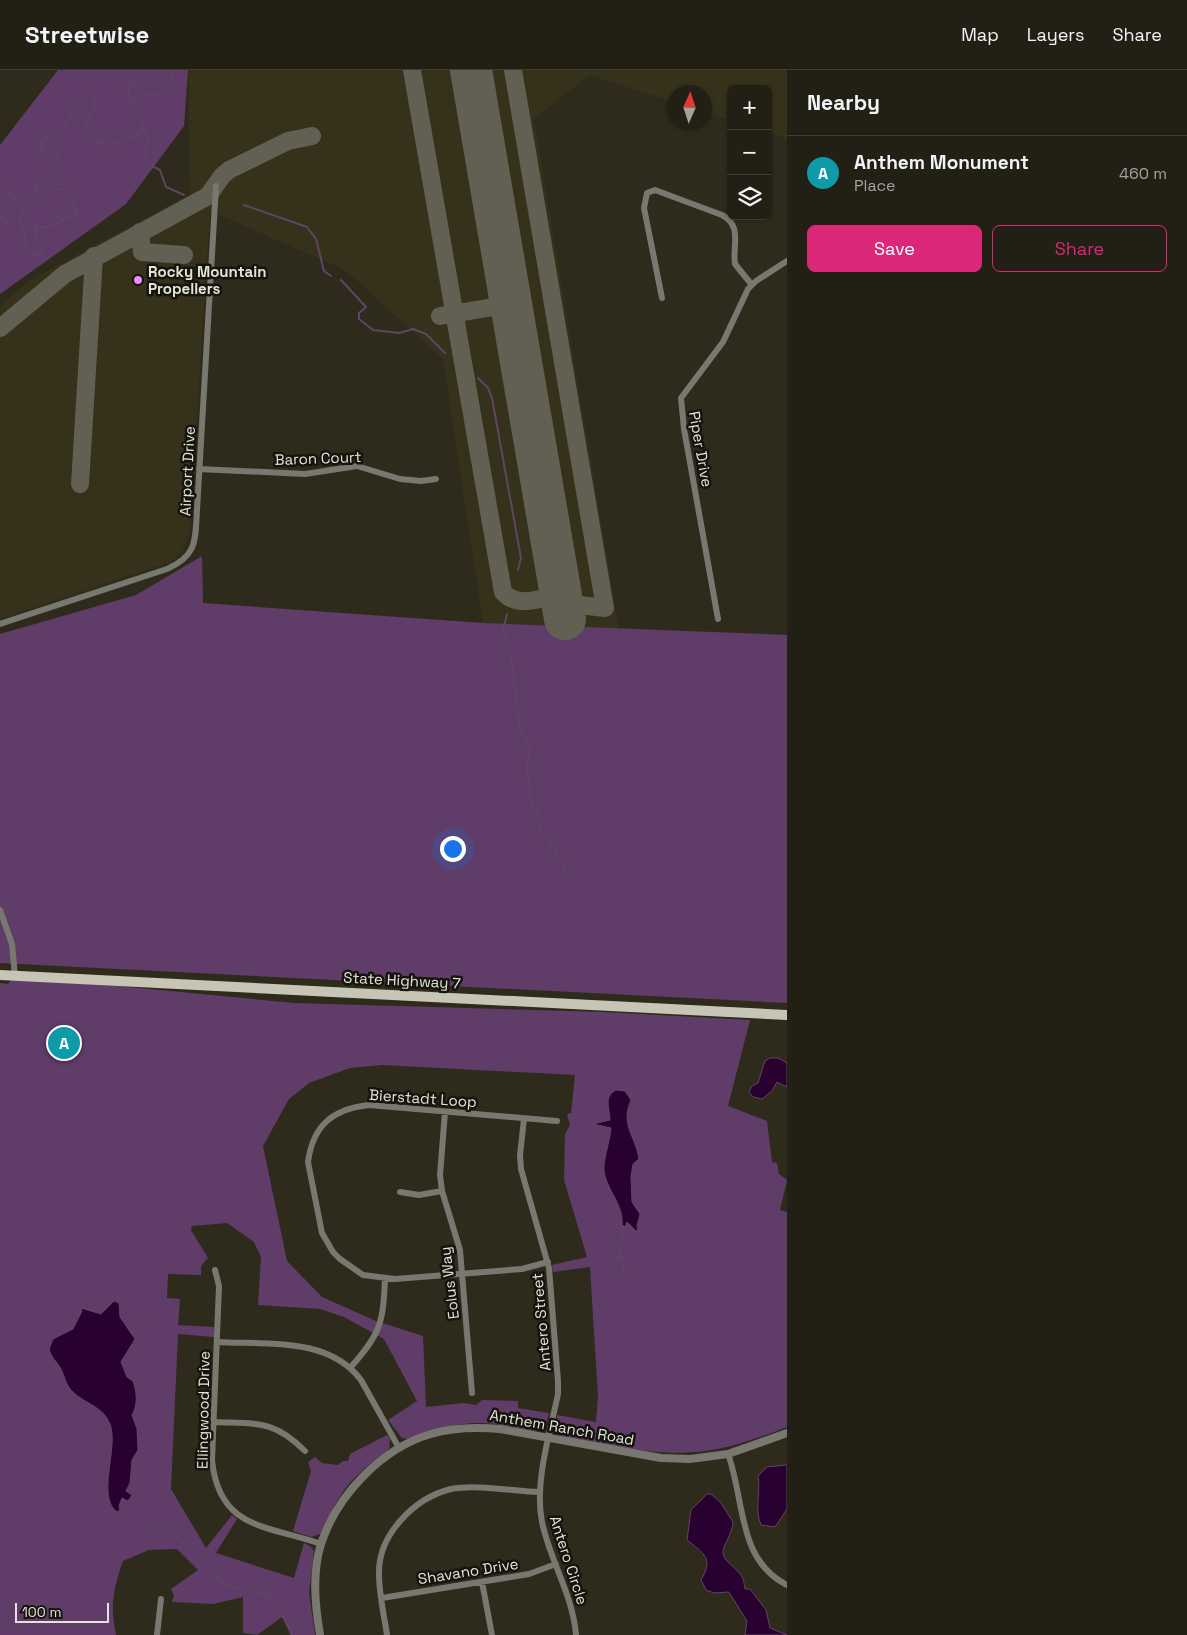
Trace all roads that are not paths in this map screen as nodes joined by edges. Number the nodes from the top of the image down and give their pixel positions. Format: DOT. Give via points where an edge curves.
graph roads {
  1 [pos="216,186"];
  2 [pos="787,261"];
  3 [pos="752,285"];
  4 [pos="662,298"];
  5 [pos="199,469"];
  6 [pos="436,479"];
  7 [pos="718,619"];
  8 [pos="0,624"];
  9 [pos="0,910"];
  10 [pos="0,975"];
  11 [pos="15,976"];
  12 [pos="787,1015"];
  13 [pos="445,1112"];
  14 [pos="524,1119"];
  15 [pos="556,1121"];
  16 [pos="442,1191"];
  17 [pos="400,1192"];
  18 [pos="548,1262"];
  19 [pos="215,1270"];
  20 [pos="463,1274"];
  21 [pos="384,1279"];
  22 [pos="217,1342"];
  23 [pos="350,1368"];
  24 [pos="472,1393"];
  25 [pos="214,1422"];
  26 [pos="787,1433"];
  27 [pos="550,1437"];
  28 [pos="399,1448"];
  29 [pos="305,1451"];
  30 [pos="728,1454"];
  31 [pos="539,1492"];
  32 [pos="321,1544"];
  33 [pos="556,1564"];
  34 [pos="482,1582"];
  35 [pos="787,1586"];
  36 [pos="382,1598"];
  37 [pos="161,1599"];
  38 [pos="157,1635"];
  39 [pos="320,1635"];
  40 [pos="387,1635"];
  41 [pos="492,1635"];
  42 [pos="576,1635"];
  1 -- 5 [label="street, Airport Drive"];
  2 -- 3 [label="street, Piper Drive"];
  3 -- 4 [label="street" via="735,264 736,230 731,221 655,190 647,193 644,208"];
  3 -- 7 [label="street, Piper Drive" via="723,342 684,391 681,400"];
  5 -- 6 [label="street, Baron Court" via="305,474 357,466 400,479"];
  5 -- 8 [label="street, Airport Drive" via="195,543 186,559 167,569"];
  9 -- 11 [label="street" via="12,944"];
  10 -- 11 [label="main road, State Highway 7"];
  11 -- 12 [label="main road, State Highway 7"];
  13 -- 14 [label="street, Bierstadt Loop"];
  13 -- 16 [label="street, Eolus Way" via="440,1162"];
  13 -- 21 [label="street, Bierstadt Loop" via="369,1105 352,1107 338,1113 321,1127 310,1151 308,1162 319,1222 327,1243 349,1267 363,1275"];
  14 -- 15 [label="street, Bierstadt Loop"];
  14 -- 18 [label="street, Antero Street" via="521,1169"];
  16 -- 17 [label="street" via="419,1196"];
  16 -- 20 [label="street, Eolus Way" via="460,1250"];
  18 -- 20 [label="street, Bierstadt Loop" via="522,1269"];
  18 -- 27 [label="street, Antero Street" via="558,1381"];
  19 -- 22 [label="street, Ellingwood Drive" via="219,1286"];
  20 -- 21 [label="street, Bierstadt Loop"];
  20 -- 24 [label="street, Eolus Way"];
  21 -- 23 [label="street" via="380,1328"];
  22 -- 23 [label="street" via="310,1348 331,1355"];
  22 -- 25 [label="street, Ellingwood Drive"];
  23 -- 28 [label="street" via="365,1387"];
  25 -- 29 [label="street" via="270,1426"];
  25 -- 32 [label="street, Ellingwood Drive" via="214,1476 222,1500 229,1508 250,1523"];
  26 -- 30 [label="street, Anthem Ranch Road"];
  27 -- 28 [label="street, Anthem Ranch Road" via="478,1427 430,1434"];
  27 -- 30 [label="street, Anthem Ranch Road" via="661,1458 690,1459"];
  27 -- 31 [label="street, Antero Circle"];
  28 -- 32 [label="street, Anthem Ranch Road" via="379,1462 337,1508"];
  30 -- 35 [label="street" via="753,1551 767,1572"];
  31 -- 33 [label="street, Antero Circle" via="541,1520"];
  31 -- 36 [label="street" via="451,1489 416,1506 396,1525 384,1547 379,1574"];
  32 -- 39 [label="street, Anthem Ranch Road" via="315,1600"];
  33 -- 34 [label="street, Shavano Drive" via="529,1574"];
  33 -- 42 [label="street, Antero Circle" via="570,1604"];
  34 -- 36 [label="street, Shavano Drive"];
  34 -- 41 [label="street"];
  36 -- 40 [label="street"];
  37 -- 38 [label="street"];
}
